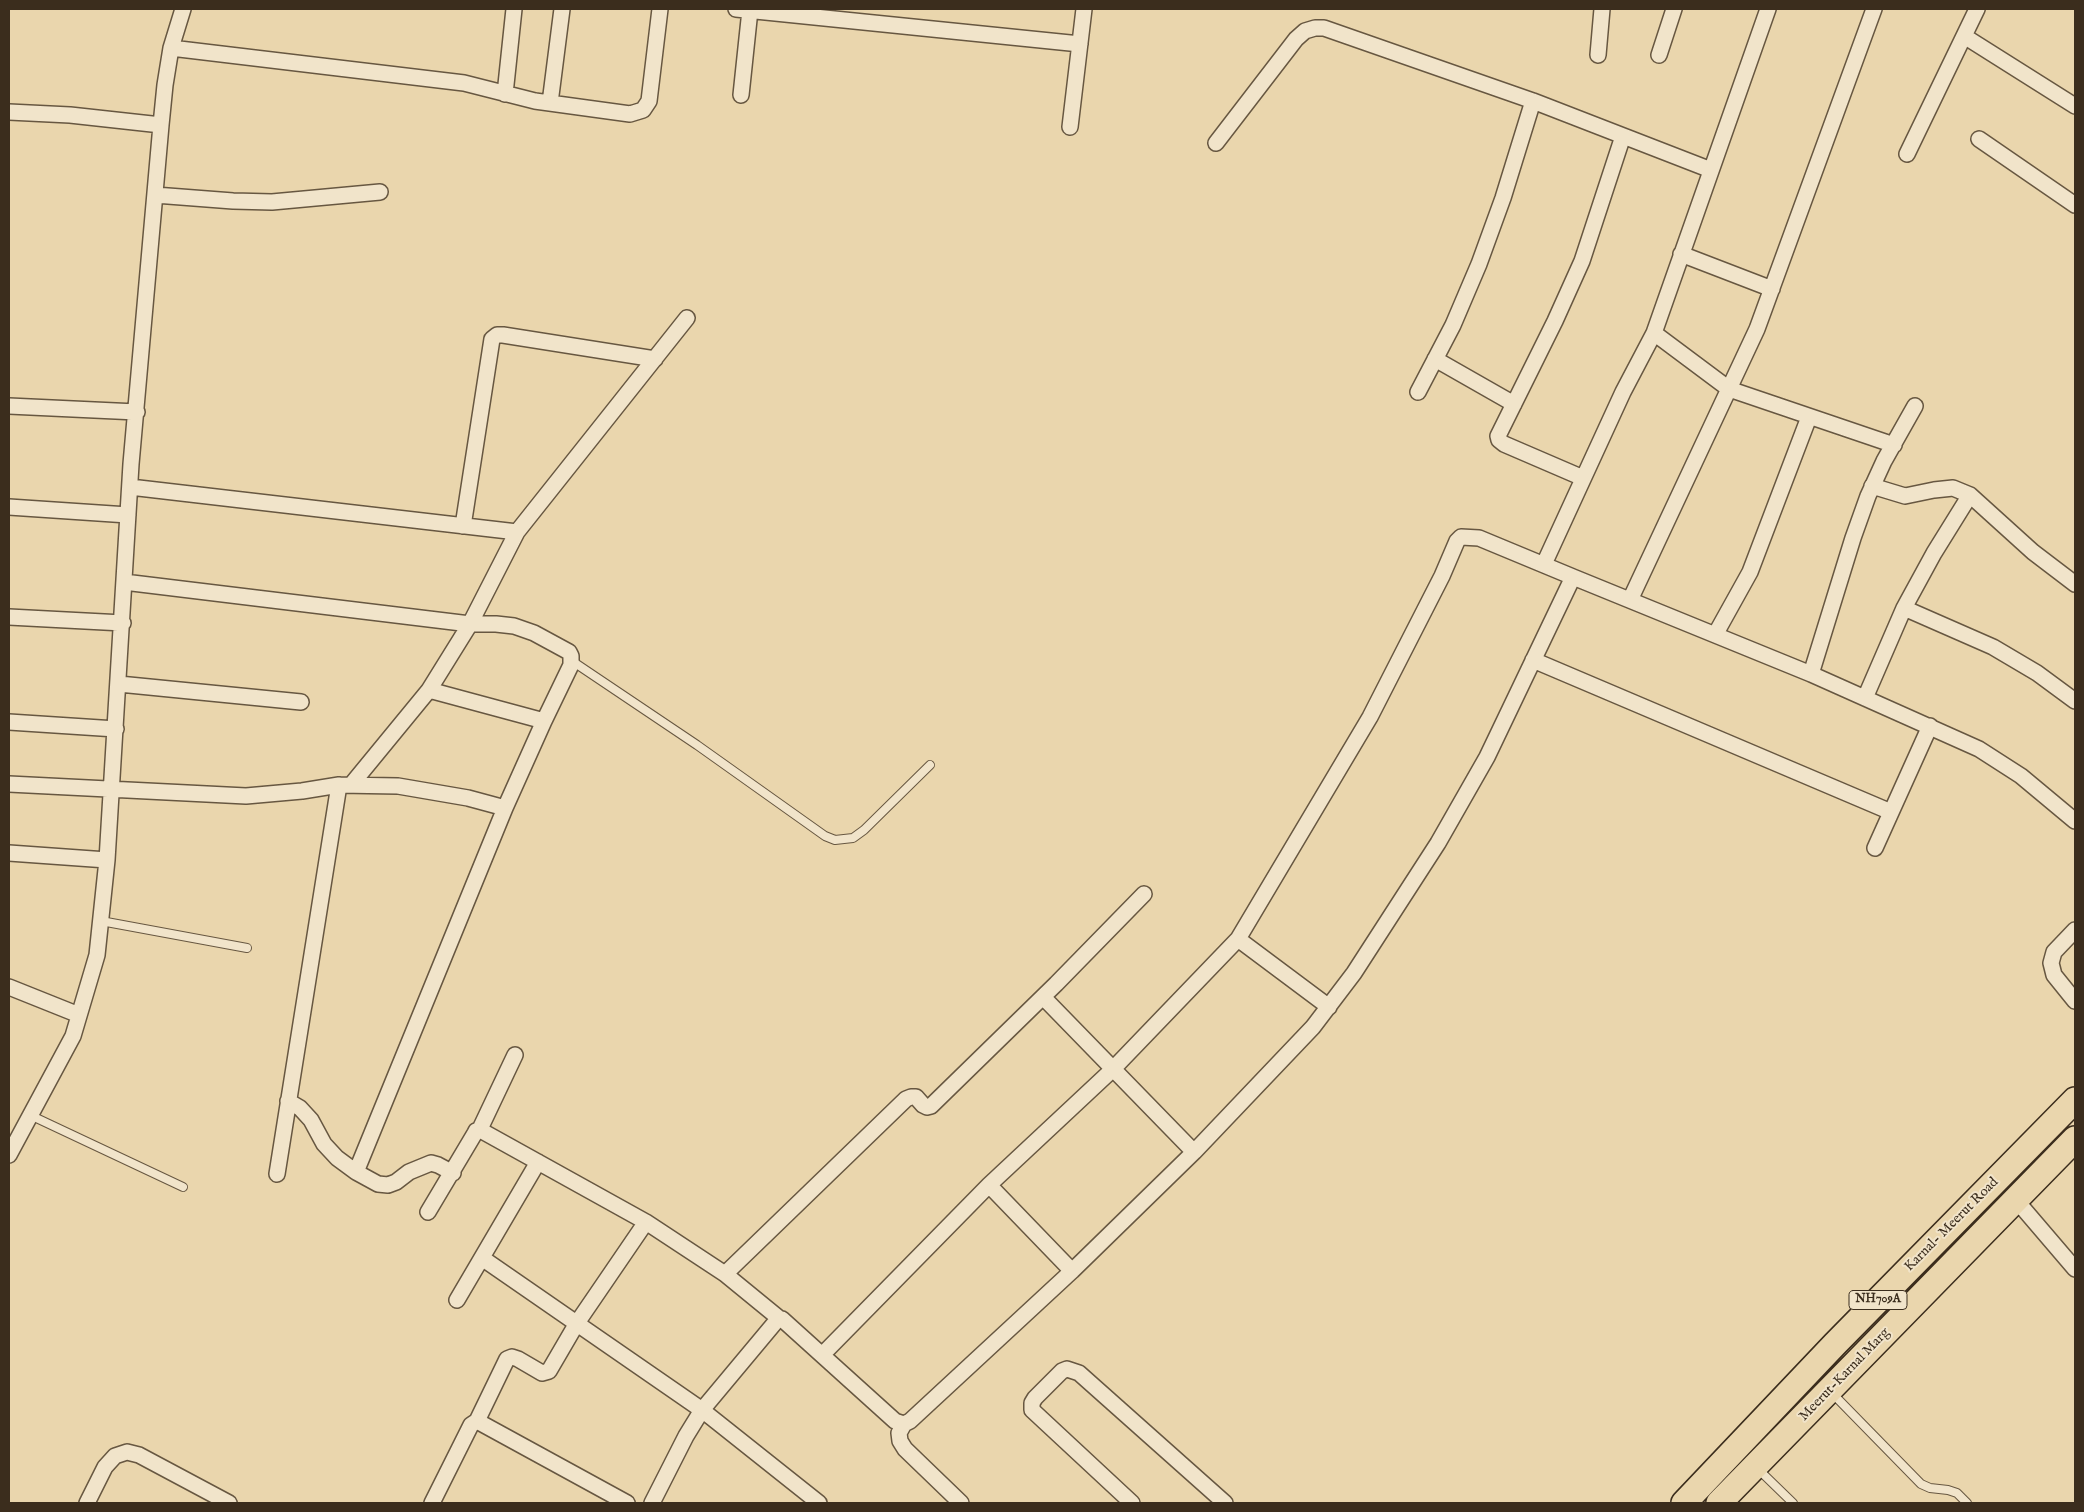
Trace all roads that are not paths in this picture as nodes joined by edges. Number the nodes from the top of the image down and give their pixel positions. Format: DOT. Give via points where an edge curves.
graph roads {
  1 [pos="183,9"];
  2 [pos="514,9"];
  3 [pos="562,9"];
  4 [pos="660,9"];
  5 [pos="743,9"];
  6 [pos="1084,9"];
  7 [pos="1602,9"];
  8 [pos="1674,9"];
  9 [pos="1768,9"];
  10 [pos="1874,9"];
  11 [pos="1977,9"];
  12 [pos="1964,36"];
  13 [pos="1080,44"];
  14 [pos="171,48"];
  15 [pos="1598,55"];
  16 [pos="1659,55"];
  17 [pos="505,94"];
  18 [pos="741,95"];
  19 [pos="1533,101"];
  20 [pos="550,103"];
  21 [pos="2075,106"];
  22 [pos="9,112"];
  23 [pos="161,125"];
  24 [pos="1070,127"];
  25 [pos="1623,136"];
  26 [pos="1979,139"];
  27 [pos="1216,143"];
  28 [pos="1907,154"];
  29 [pos="1711,170"];
  30 [pos="380,192"];
  31 [pos="156,195"];
  32 [pos="2075,205"];
  33 [pos="1680,254"];
  34 [pos="1772,289"];
  35 [pos="687,318"];
  36 [pos="1654,333"];
  37 [pos="654,359"];
  38 [pos="1435,359"];
  39 [pos="1729,389"];
  40 [pos="1418,392"];
  41 [pos="1514,404"];
  42 [pos="9,406"];
  43 [pos="1915,406"];
  44 [pos="136,412"];
  45 [pos="1809,417"];
  46 [pos="1894,445"];
  47 [pos="1583,478"];
  48 [pos="1872,486"];
  49 [pos="130,487"];
  50 [pos="1970,495"];
  51 [pos="9,507"];
  52 [pos="128,516"];
  53 [pos="463,526"];
  54 [pos="517,532"];
  55 [pos="1544,564"];
  56 [pos="1573,577"];
  57 [pos="124,582"];
  58 [pos="2075,584"];
  59 [pos="1630,600"];
  60 [pos="1904,608"];
  61 [pos="9,616"];
  62 [pos="123,623"];
  63 [pos="470,624"];
  64 [pos="1715,635"];
  65 [pos="1533,660"];
  66 [pos="572,661"];
  67 [pos="1811,674"];
  68 [pos="119,684"];
  69 [pos="429,690"];
  70 [pos="1865,698"];
  71 [pos="2075,700"];
  72 [pos="301,702"];
  73 [pos="544,721"];
  74 [pos="9,722"];
  75 [pos="1930,726"];
  76 [pos="116,729"];
  77 [pos="930,766"];
  78 [pos="9,784"];
  79 [pos="345,785"];
  80 [pos="112,788"];
  81 [pos="506,808"];
  82 [pos="1891,812"];
  83 [pos="2075,820"];
  84 [pos="1875,848"];
  85 [pos="9,853"];
  86 [pos="107,860"];
  87 [pos="1144,894"];
  88 [pos="101,921"];
  89 [pos="2075,930"];
  90 [pos="1238,939"];
  91 [pos="247,948"];
  92 [pos="9,987"];
  93 [pos="1042,997"];
  94 [pos="2075,1001"];
  95 [pos="1328,1007"];
  96 [pos="79,1015"];
  97 [pos="516,1055"];
  98 [pos="1112,1070"];
  99 [pos="2075,1100"];
  100 [pos="288,1102"];
  101 [pos="32,1116"];
  102 [pos="478,1131"];
  103 [pos="2075,1139"];
  104 [pos="1194,1152"];
  105 [pos="9,1155"];
  106 [pos="538,1162"];
  107 [pos="356,1172"];
  108 [pos="453,1173"];
  109 [pos="277,1174"];
  110 [pos="989,1185"];
  111 [pos="183,1187"];
  112 [pos="2016,1200"];
  113 [pos="428,1212"];
  114 [pos="646,1222"];
  115 [pos="482,1258"];
  116 [pos="2075,1269"];
  117 [pos="1072,1271"];
  118 [pos="725,1274"];
  119 [pos="457,1300"];
  120 [pos="780,1319"];
  121 [pos="577,1323"];
  122 [pos="822,1354"];
  123 [pos="1830,1390"];
  124 [pos="702,1410"];
  125 [pos="477,1421"];
  126 [pos="904,1424"];
  127 [pos="1755,1466"];
  128 [pos="87,1503"];
  129 [pos="229,1503"];
  130 [pos="432,1503"];
  131 [pos="628,1503"];
  132 [pos="652,1503"];
  133 [pos="819,1503"];
  134 [pos="961,1503"];
  135 [pos="1132,1503"];
  136 [pos="1225,1503"];
  137 [pos="1684,1503"];
  138 [pos="1719,1503"];
  139 [pos="1793,1503"];
  140 [pos="1967,1503"];
  1 -- 14 [label="street"];
  2 -- 17 [label="street"];
  3 -- 20 [label="street"];
  4 -- 20 [label="street" via="652,89 643,110 630,114"];
  5 -- 13 [label="street"];
  5 -- 18 [label="street"];
  6 -- 13 [label="street"];
  7 -- 15 [label="street"];
  8 -- 16 [label="street"];
  9 -- 29 [label="street"];
  10 -- 34 [label="street"];
  11 -- 12 [label="street"];
  12 -- 21 [label="street"];
  12 -- 28 [label="street"];
  13 -- 24 [label="street"];
  14 -- 17 [label="street" via="464,83"];
  14 -- 23 [label="street"];
  17 -- 20 [label="street"];
  19 -- 25 [label="street"];
  19 -- 27 [label="street" via="1324,28 1315,28 1296,39"];
  19 -- 38 [label="street" via="1479,264"];
  22 -- 23 [label="street"];
  23 -- 31 [label="street"];
  25 -- 29 [label="street"];
  25 -- 41 [label="street" via="1582,262"];
  26 -- 32 [label="street"];
  29 -- 33 [label="street"];
  30 -- 31 [label="street" via="272,202"];
  31 -- 44 [label="street"];
  33 -- 34 [label="street"];
  33 -- 36 [label="street"];
  34 -- 39 [label="street"];
  35 -- 37 [label="street"];
  36 -- 39 [label="street"];
  36 -- 47 [label="street"];
  37 -- 53 [label="street" via="503,336 492,339"];
  37 -- 54 [label="street"];
  38 -- 40 [label="street"];
  38 -- 41 [label="street"];
  39 -- 45 [label="street"];
  39 -- 59 [label="street"];
  41 -- 47 [label="street" via="1499,440"];
  42 -- 44 [label="street"];
  43 -- 46 [label="street"];
  44 -- 49 [label="street"];
  45 -- 46 [label="street"];
  45 -- 64 [label="street" via="1750,572"];
  46 -- 48 [label="street"];
  47 -- 55 [label="street"];
  48 -- 50 [label="street" via="1905,496 1953,488"];
  48 -- 67 [label="street"];
  49 -- 52 [label="street"];
  49 -- 53 [label="street"];
  50 -- 58 [label="street" via="2033,552"];
  50 -- 60 [label="street"];
  51 -- 52 [label="street"];
  52 -- 57 [label="street"];
  53 -- 54 [label="street"];
  54 -- 63 [label="street"];
  55 -- 56 [label="street"];
  55 -- 90 [label="street" via="1479,538 1461,537 1370,717"];
  56 -- 59 [label="street"];
  56 -- 65 [label="street"];
  57 -- 62 [label="street"];
  57 -- 63 [label="street"];
  59 -- 64 [label="street"];
  60 -- 70 [label="street"];
  60 -- 71 [label="street" via="1993,647"];
  61 -- 62 [label="street"];
  62 -- 68 [label="street"];
  63 -- 66 [label="street" via="521,628 569,652"];
  63 -- 69 [label="street"];
  64 -- 67 [label="street"];
  65 -- 82 [label="street"];
  65 -- 95 [label="street" via="1487,757 1438,842 1354,973"];
  66 -- 73 [label="street"];
  66 -- 77 [label="lane" via="834,840 853,838 864,830"];
  67 -- 70 [label="street"];
  68 -- 72 [label="street"];
  68 -- 76 [label="street"];
  69 -- 73 [label="street"];
  69 -- 79 [label="street"];
  70 -- 75 [label="street"];
  73 -- 81 [label="street"];
  74 -- 76 [label="street"];
  75 -- 82 [label="street"];
  75 -- 83 [label="street" via="1979,749 2021,776"];
  76 -- 80 [label="street"];
  78 -- 80 [label="street"];
  79 -- 80 [label="street" via="246,796"];
  79 -- 81 [label="street" via="398,786"];
  79 -- 100 [label="street"];
  80 -- 86 [label="street"];
  81 -- 107 [label="street"];
  82 -- 84 [label="street"];
  85 -- 86 [label="street"];
  86 -- 88 [label="street"];
  87 -- 93 [label="street"];
  88 -- 91 [label="lane"];
  88 -- 96 [label="street" via="97,955"];
  89 -- 94 [label="street" via="2054,952 2051,963 2054,975"];
  90 -- 95 [label="street"];
  90 -- 98 [label="street"];
  92 -- 96 [label="street"];
  93 -- 98 [label="street"];
  93 -- 118 [label="street" via="931,1106 923,1105 916,1097 906,1099"];
  95 -- 104 [label="street" via="1313,1027"];
  96 -- 101 [label="street" via="73,1036"];
  97 -- 102 [label="street"];
  98 -- 104 [label="street"];
  98 -- 110 [label="street"];
  99 -- 137 [label="highway, Karnal- Meerut Road / NH709A"];
  100 -- 107 [label="street" via="300,1108 324,1144"];
  100 -- 109 [label="street"];
  101 -- 105 [label="street"];
  101 -- 111 [label="lane"];
  102 -- 106 [label="street"];
  102 -- 108 [label="street"];
  103 -- 112 [label="highway, Meerut-Karnal Marg / NH709A"];
  104 -- 117 [label="street"];
  106 -- 114 [label="street"];
  106 -- 115 [label="street"];
  107 -- 108 [label="street" via="388,1186 431,1163"];
  108 -- 113 [label="street"];
  110 -- 117 [label="street"];
  110 -- 122 [label="street"];
  112 -- 116 [label="street"];
  112 -- 123 [label="highway, Meerut-Karnal Marg / NH709A"];
  114 -- 118 [label="street"];
  114 -- 121 [label="street"];
  115 -- 119 [label="street"];
  115 -- 121 [label="street"];
  117 -- 126 [label="street"];
  118 -- 120 [label="street"];
  120 -- 122 [label="street"];
  120 -- 124 [label="street"];
  121 -- 124 [label="street"];
  121 -- 125 [label="street" via="546,1373 538,1372 518,1359 507,1359"];
  122 -- 126 [label="street" via="895,1421"];
  123 -- 127 [label="highway, Meerut-Karnal Marg / NH709A"];
  123 -- 140 [label="lane" via="1921,1484 1957,1493"];
  124 -- 132 [label="street"];
  124 -- 133 [label="street"];
  125 -- 130 [label="street"];
  125 -- 131 [label="street"];
  126 -- 134 [label="street" via="899,1433 904,1449"];
  127 -- 138 [label="highway, Meerut-Karnal Marg / NH709A"];
  127 -- 139 [label="lane"];
  128 -- 129 [label="street" via="105,1467 115,1456 127,1452 139,1455"];
  135 -- 136 [label="street" via="1032,1410 1035,1398 1062,1371 1067,1369 1078,1373"];
}
